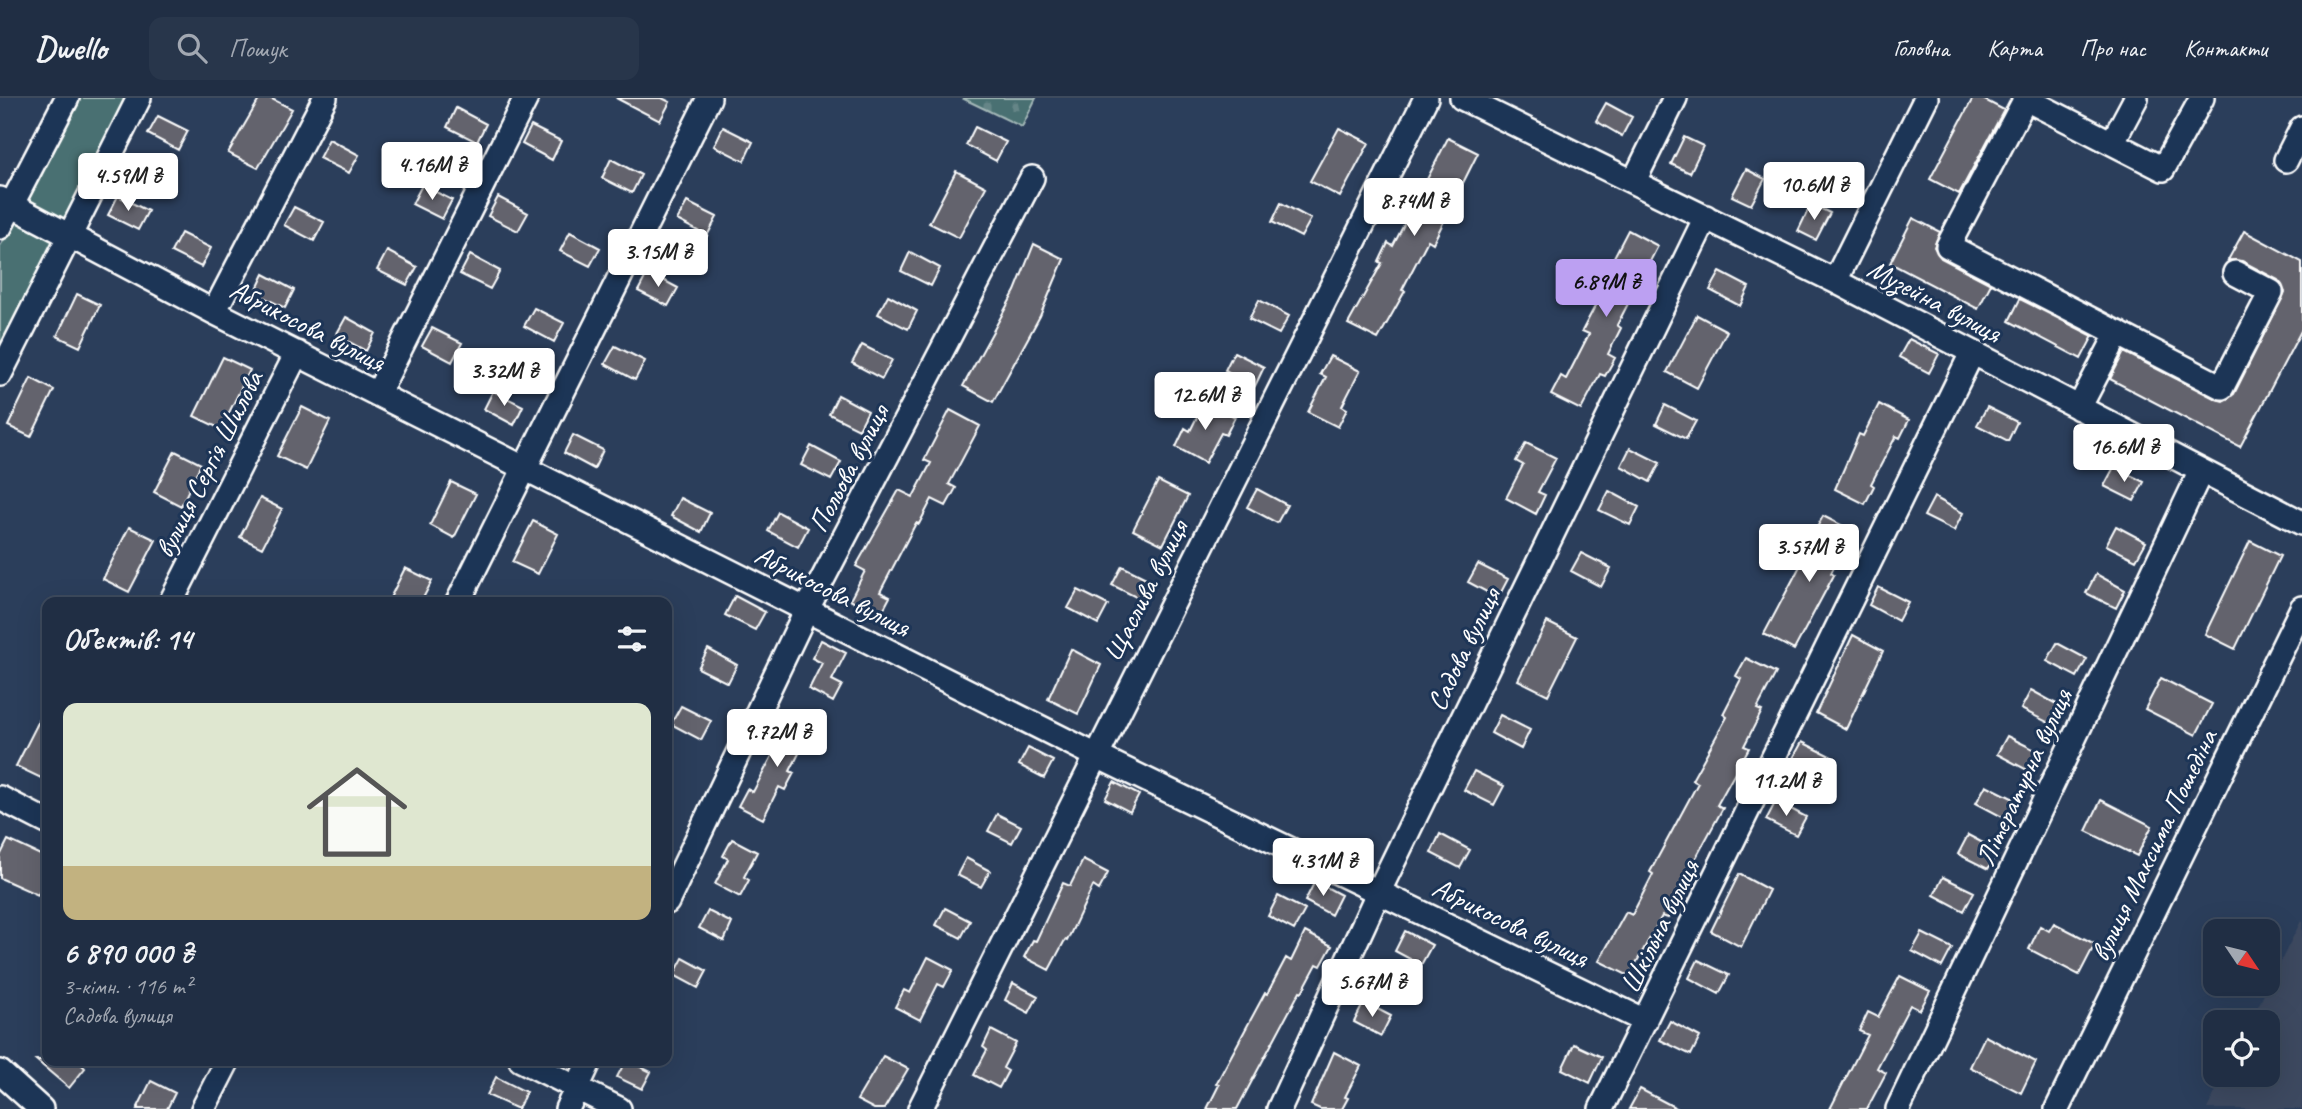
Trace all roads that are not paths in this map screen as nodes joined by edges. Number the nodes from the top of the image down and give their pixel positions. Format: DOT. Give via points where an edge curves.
graph roads {
  1 [pos="67,98"];
  2 [pos="139,98"];
  3 [pos="325,98"];
  4 [pos="526,98"];
  5 [pos="709,98"];
  6 [pos="1426,98"];
  7 [pos="1462,98"];
  8 [pos="1675,98"];
  9 [pos="1926,98"];
  10 [pos="2025,98"];
  11 [pos="2136,98"];
  12 [pos="2202,98"];
  13 [pos="2302,128"];
  14 [pos="2112,143"];
  15 [pos="2286,160"];
  16 [pos="1032,178"];
  17 [pos="1634,181"];
  18 [pos="6,202"];
  19 [pos="1706,217"];
  20 [pos="0,227"];
  21 [pos="70,236"];
  22 [pos="2235,274"];
  23 [pos="1835,281"];
  24 [pos="214,312"];
  25 [pos="2118,332"];
  26 [pos="297,353"];
  27 [pos="1972,353"];
  28 [pos="0,374"];
  29 [pos="378,393"];
  30 [pos="2079,408"];
  31 [pos="524,468"];
  32 [pos="2201,471"];
  33 [pos="2302,523"];
  34 [pos="174,597"];
  35 [pos="460,597"];
  36 [pos="2302,608"];
  37 [pos="807,610"];
  38 [pos="1095,755"];
  39 [pos="0,798"];
  40 [pos="42,819"];
  41 [pos="1379,891"];
  42 [pos="672,892"];
  43 [pos="1646,1021"];
  44 [pos="225,1066"];
  45 [pos="529,1066"];
  46 [pos="587,1066"];
  47 [pos="0,1072"];
  48 [pos="572,1099"];
  49 [pos="41,1109"];
  50 [pos="203,1109"];
  51 [pos="619,1109"];
  52 [pos="920,1109"];
  53 [pos="1279,1109"];
  54 [pos="1601,1109"];
  55 [pos="1899,1109"];
  56 [pos="2057,1109"];
  1 -- 18 [label="street"];
  2 -- 21 [label="street"];
  3 -- 24 [label="street"];
  4 -- 29 [label="street"];
  5 -- 31 [label="street"];
  6 -- 38 [label="street, Щаслива вулиця"];
  7 -- 17 [label="street, Музейна вулиця"];
  8 -- 17 [label="street"];
  9 -- 23 [label="street"];
  10 -- 14 [label="street"];
  10 -- 25 [label="street" via="1948,246"];
  11 -- 14 [label="street"];
  12 -- 14 [label="street" via="2163,169"];
  13 -- 15 [label="street"];
  16 -- 37 [label="street, Польова вулиця"];
  17 -- 19 [label="street, Музейна вулиця"];
  18 -- 20 [label="street"];
  18 -- 21 [label="street, Абрикосова вулиця"];
  19 -- 23 [label="street, Музейна вулиця"];
  19 -- 41 [label="street, Садова вулиця"];
  21 -- 24 [label="street, Абрикосова вулиця"];
  21 -- 28 [label="street"];
  22 -- 25 [label="street" via="2271,292 2222,387"];
  23 -- 27 [label="street, Музейна вулиця"];
  24 -- 26 [label="street, Абрикосова вулиця"];
  25 -- 30 [label="street"];
  26 -- 29 [label="street, Абрикосова вулиця"];
  26 -- 34 [label="street, вулиця Сергія Шилова"];
  27 -- 30 [label="street, Музейна вулиця"];
  27 -- 43 [label="street, Шкільна вулиця"];
  29 -- 31 [label="street, Абрикосова вулиця"];
  30 -- 32 [label="street, Музейна вулиця"];
  31 -- 35 [label="street"];
  31 -- 37 [label="street, Абрикосова вулиця"];
  32 -- 33 [label="street, Музейна вулиця"];
  32 -- 55 [label="street, Літературна вулиця"];
  36 -- 56 [label="street, вулиця Максима Пошедіна"];
  37 -- 38 [label="street, Абрикосова вулиця"];
  37 -- 42 [label="street, Польова вулиця"];
  38 -- 41 [label="street, Абрикосова вулиця"];
  38 -- 52 [label="street, Щаслива вулиця"];
  39 -- 40 [label="street"];
  41 -- 43 [label="street, Абрикосова вулиця"];
  41 -- 53 [label="street, Садова вулиця"];
  43 -- 54 [label="street, Шкільна вулиця"];
  44 -- 50 [label="street"];
  45 -- 48 [label="street"];
  46 -- 48 [label="street"];
  47 -- 49 [label="street"];
  48 -- 51 [label="street"];
}
